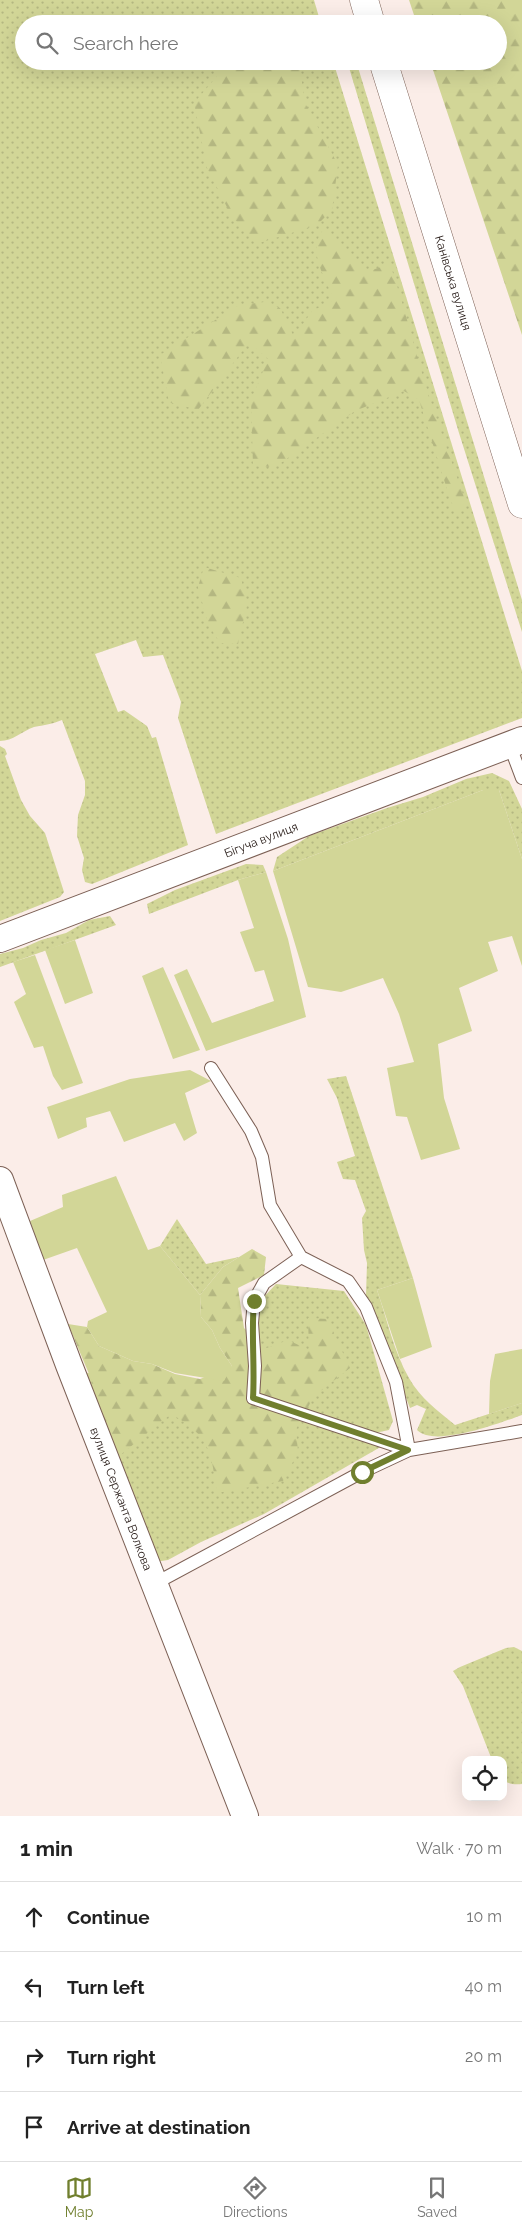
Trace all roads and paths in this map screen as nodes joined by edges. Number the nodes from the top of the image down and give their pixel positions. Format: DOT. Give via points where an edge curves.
graph roads {
  1 [pos="364,0"];
  2 [pos="368,15"];
  3 [pos="386,70"];
  4 [pos="522,504"];
  5 [pos="516,743"];
  6 [pos="522,778"];
  7 [pos="0,939"];
  8 [pos="211,1068"];
  9 [pos="0,1180"];
  10 [pos="301,1256"];
  11 [pos="522,1431"];
  12 [pos="408,1450"];
  13 [pos="154,1584"];
  14 [pos="245,1816"];
  1 -- 2 [label="main road"];
  3 -- 4 [label="main road, Канівська вулиця"];
  5 -- 6 [label="lane"];
  5 -- 7 [label="street, Бігуча вулиця"];
  8 -- 10 [label="lane" via="251,1132 262,1157 270,1205"];
  9 -- 13 [label="street, вулиця Сержанта Волкова"];
  10 -- 12 [label="lane" via="348,1281 366,1307 396,1382"];
  10 -- 12 [label="lane" via="264,1283 254,1301 253,1398"];
  11 -- 12 [label="lane"];
  12 -- 13 [label="lane"];
  13 -- 14 [label="street, вулиця Сержанта Волкова"];
}
